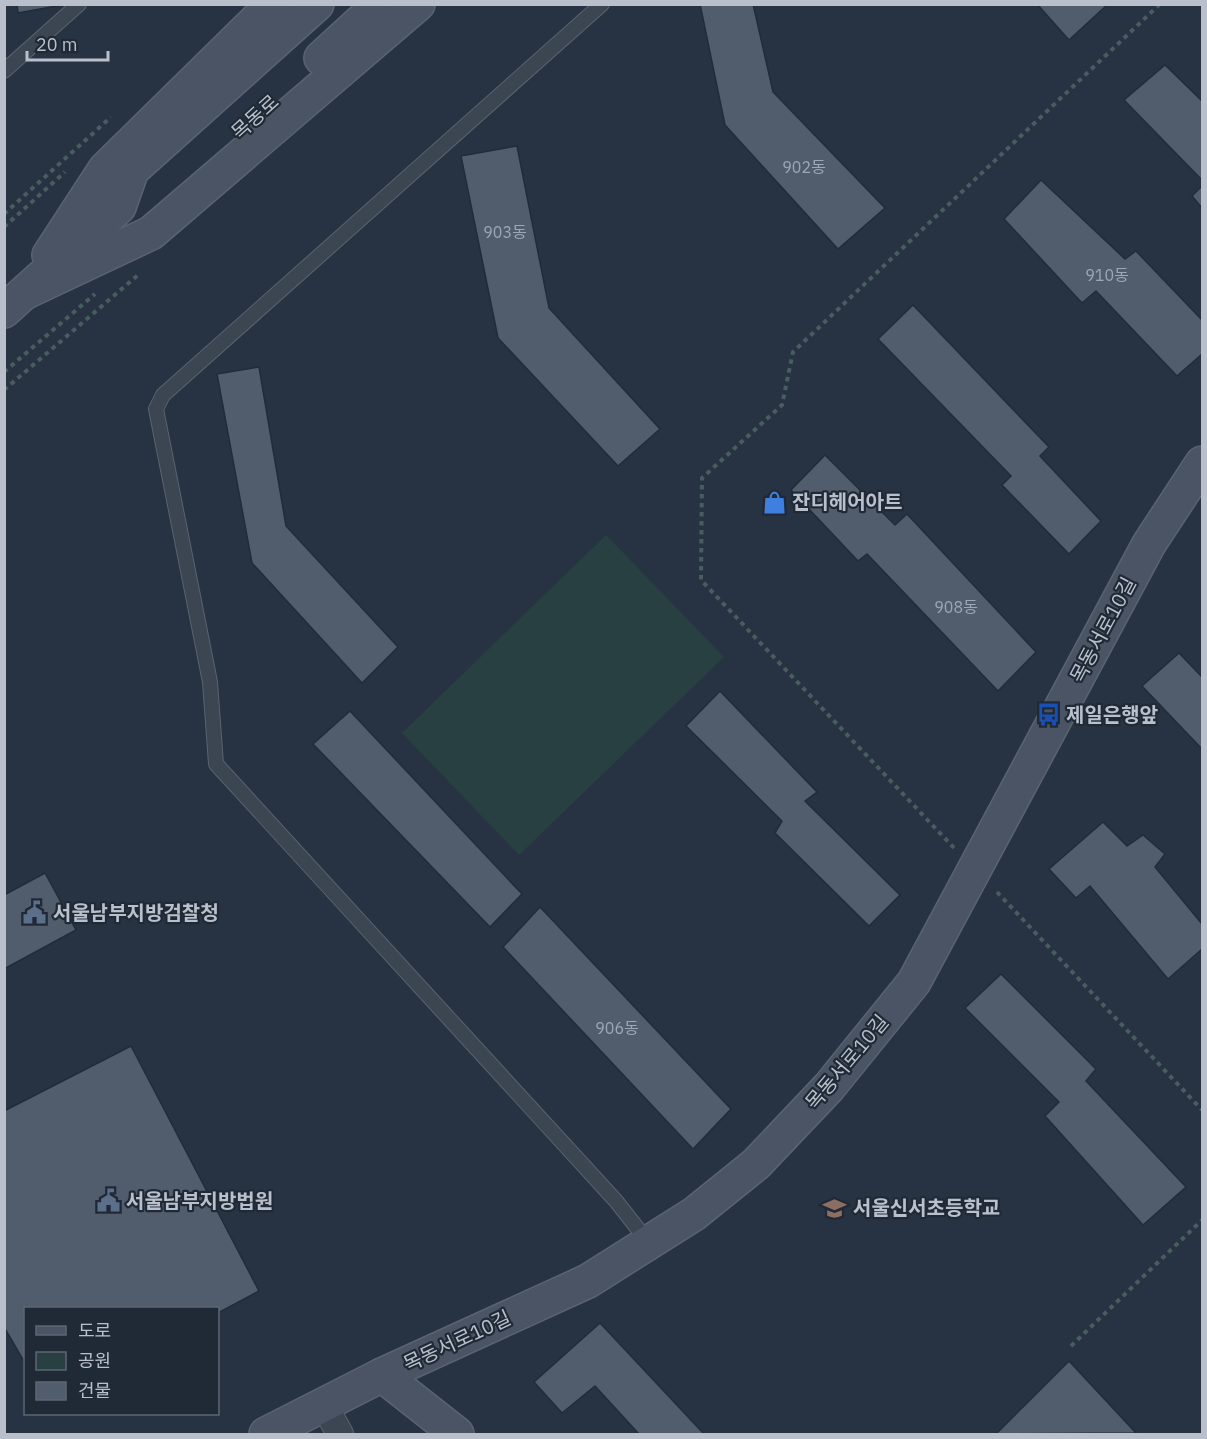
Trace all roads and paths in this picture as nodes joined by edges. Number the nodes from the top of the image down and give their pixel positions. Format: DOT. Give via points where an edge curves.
graph roads {
  1 [pos="79,4"];
  2 [pos="273,4"];
  3 [pos="317,4"];
  4 [pos="380,4"];
  5 [pos="418,4"];
  6 [pos="603,4"];
  7 [pos="1160,4"];
  8 [pos="4,70"];
  9 [pos="119,207"];
  10 [pos="15,302"];
  11 [pos="1203,463"];
  12 [pos="975,869"];
  13 [pos="1203,1110"];
  14 [pos="1203,1220"];
  15 [pos="649,1243"];
  16 [pos="1071,1346"];
  17 [pos="382,1376"];
  18 [pos="324,1405"];
  19 [pos="266,1434"];
  20 [pos="340,1434"];
  21 [pos="457,1434"];
  1 -- 8 [label="lane"];
  2 -- 10 [label="main road" via="105,169"];
  3 -- 9 [label="main road" via="132,170"];
  4 -- 9 [label="main road, 목동로" via="161,201"];
  5 -- 10 [label="main road" via="151,233"];
  6 -- 15 [label="lane" via="163,395 156,409 210,682 216,764 616,1201"];
  7 -- 12 [label="path" via="793,352 782,405 702,478 701,580"];
  9 -- 10 [label="main road"];
  11 -- 12 [label="main road, 목동서로10길" via="1149,544"];
  12 -- 13 [label="path"];
  12 -- 15 [label="main road, 목동서로10길" via="914,982 828,1088 756,1164 694,1214"];
  14 -- 16 [label="path"];
  15 -- 17 [label="main road, 목동서로10길" via="588,1281"];
  17 -- 18 [label="main road, 목동서로10길"];
  17 -- 21 [label="main road"];
  18 -- 19 [label="main road, 목동서로10길"];
  18 -- 20 [label="street"];
}
